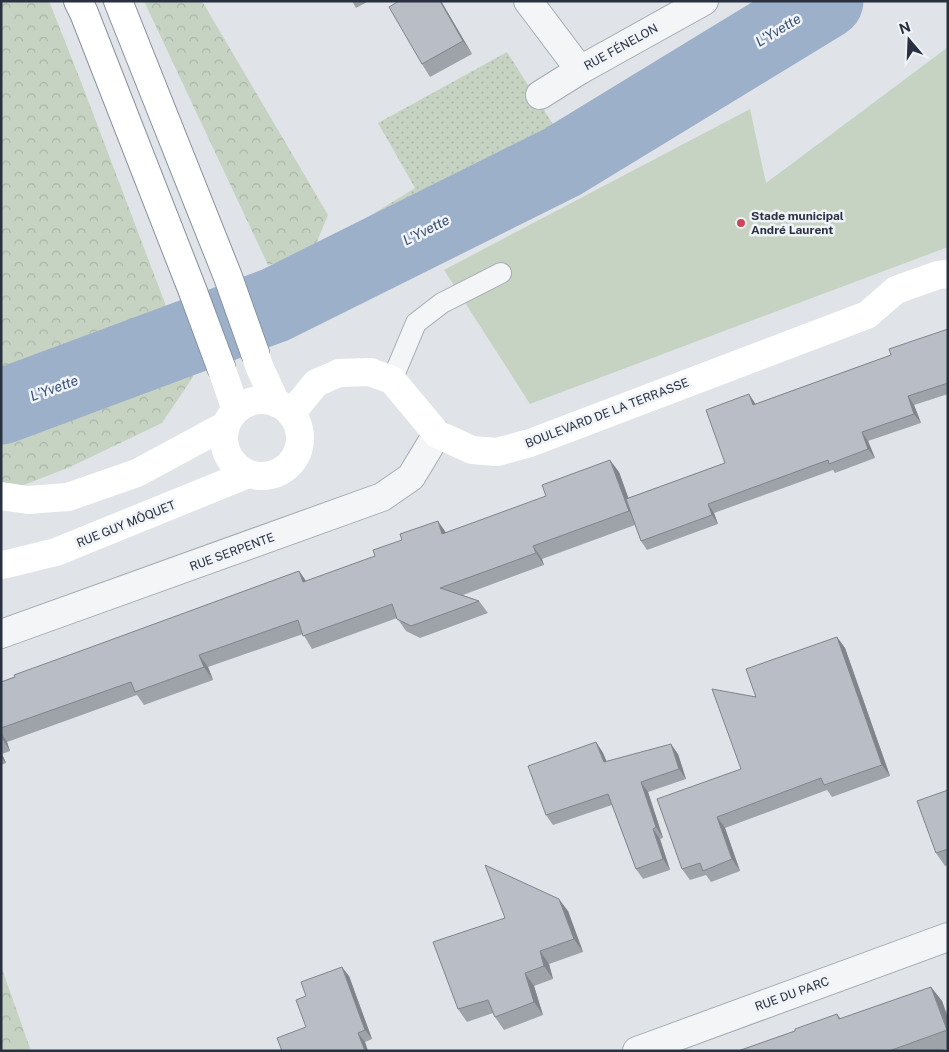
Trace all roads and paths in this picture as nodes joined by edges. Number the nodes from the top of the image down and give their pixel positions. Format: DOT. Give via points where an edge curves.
graph roads {
  1 [pos="78,1"];
  2 [pos="118,1"];
  3 [pos="528,1"];
  4 [pos="704,1"];
  5 [pos="580,70"];
  6 [pos="540,95"];
  7 [pos="501,273"];
  8 [pos="948,274"];
  9 [pos="392,380"];
  10 [pos="283,408"];
  11 [pos="231,417"];
  12 [pos="437,434"];
  13 [pos="248,474"];
  14 [pos="1,496"];
  15 [pos="1,564"];
  16 [pos="1,634"];
  17 [pos="948,937"];
  18 [pos="637,1051"];
  1 -- 11 [label="main road" via="221,367"];
  2 -- 10 [label="main road" via="228,277 259,366"];
  3 -- 5 [label="street"];
  4 -- 5 [label="street, RUE FÉNELON"];
  5 -- 6 [label="street, RUE FÉNELON"];
  7 -- 9 [label="lane" via="442,303 416,323"];
  8 -- 12 [label="main road, BOULEVARD DE LA TERRASSE" via="896,290 867,315 530,443 497,452 472,450"];
  9 -- 10 [label="main road" via="370,372 339,373 316,383"];
  9 -- 12 [label="main road, BOULEVARD DE LA TERRASSE"];
  10 -- 11 [label="main road" via="266,400 255,400 245,404"];
  10 -- 13 [label="main road" via="297,425 300,437 293,461 273,475"];
  11 -- 13 [label="main road" via="223,437 225,449 230,460"];
  11 -- 14 [label="main road" via="137,473 68,497 28,500"];
  12 -- 16 [label="street, RUE SERPENTE" via="411,477 382,498"];
  13 -- 15 [label="main road, RUE GUY MÔQUET" via="56,552"];
  17 -- 18 [label="street, RUE DU PARC"];
}
